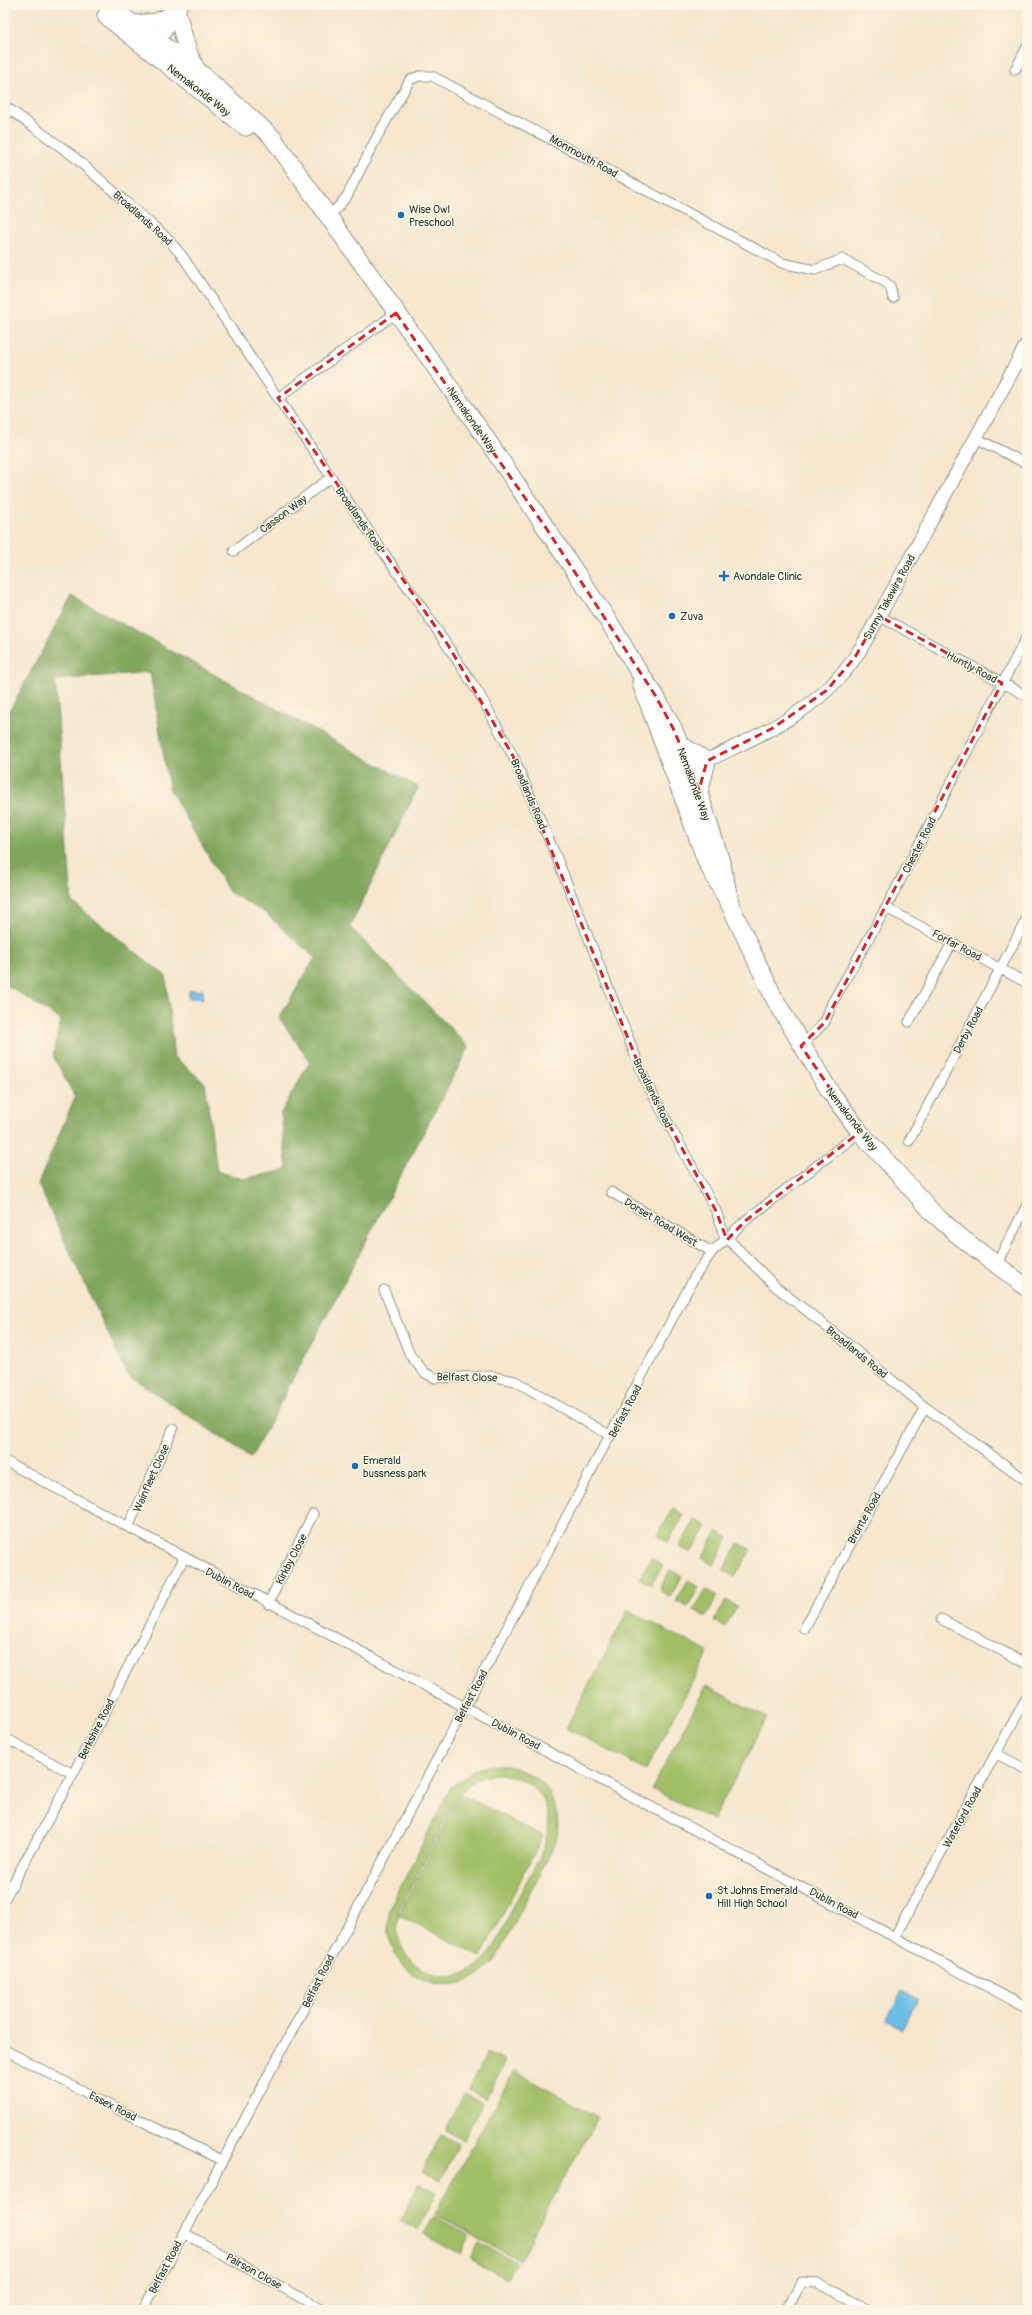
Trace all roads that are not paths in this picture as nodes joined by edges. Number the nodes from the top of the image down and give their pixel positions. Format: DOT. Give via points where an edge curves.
graph roads {
  1 [pos="97,5"];
  2 [pos="107,5"];
  3 [pos="179,9"];
  4 [pos="136,24"];
  5 [pos="156,46"];
  6 [pos="1027,47"];
  7 [pos="196,69"];
  8 [pos="1015,70"];
  9 [pos="5,106"];
  10 [pos="299,176"];
  11 [pos="328,219"];
  12 [pos="893,298"];
  13 [pos="396,313"];
  14 [pos="1027,344"];
  15 [pos="278,398"];
  16 [pos="976,438"];
  17 [pos="1027,464"];
  18 [pos="331,477"];
  19 [pos="234,551"];
  20 [pos="879,616"];
  21 [pos="1027,636"];
  22 [pos="637,669"];
  23 [pos="1002,683"];
  24 [pos="1027,696"];
  25 [pos="681,745"];
  26 [pos="707,761"];
  27 [pos="690,769"];
  28 [pos="674,776"];
  29 [pos="699,793"];
  30 [pos="731,907"];
  31 [pos="886,908"];
  32 [pos="1027,918"];
  33 [pos="952,943"];
  34 [pos="1000,968"];
  35 [pos="1027,983"];
  36 [pos="909,1022"];
  37 [pos="801,1046"];
  38 [pos="860,1132"];
  39 [pos="909,1141"];
  40 [pos="611,1192"];
  41 [pos="1027,1205"];
  42 [pos="727,1240"];
  43 [pos="712,1252"];
  44 [pos="996,1265"];
  45 [pos="1027,1288"];
  46 [pos="384,1290"];
  47 [pos="925,1406"];
  48 [pos="173,1429"];
  49 [pos="611,1436"];
  50 [pos="5,1461"];
  51 [pos="1027,1481"];
  52 [pos="313,1514"];
  53 [pos="128,1527"];
  54 [pos="184,1558"];
  55 [pos="268,1604"];
  56 [pos="940,1619"];
  57 [pos="804,1629"];
  58 [pos="1027,1664"];
  59 [pos="1027,1698"];
  60 [pos="466,1707"];
  61 [pos="5,1738"];
  62 [pos="997,1754"];
  63 [pos="1027,1770"];
  64 [pos="73,1774"];
  65 [pos="5,1898"];
  66 [pos="895,1936"];
  67 [pos="1027,2008"];
  68 [pos="5,2050"];
  69 [pos="222,2160"];
  70 [pos="184,2233"];
  71 [pos="142,2310"];
  72 [pos="323,2310"];
  73 [pos="786,2310"];
  74 [pos="869,2310"];
  1 -- 5 [label="highway, Nemakonde Way" via="110,19"];
  2 -- 4 [label="highway, Nemakonde Way"];
  3 -- 4 [label="highway" via="158,22"];
  3 -- 5 [label="main road"];
  3 -- 7 [label="highway" via="187,49"];
  4 -- 5 [label="highway, Nemakonde Way"];
  5 -- 7 [label="highway, Nemakonde Way"];
  5 -- 10 [label="highway, Nemakonde Way"];
  6 -- 8 [label="street"];
  7 -- 10 [label="highway, Nemakonde Way" via="272,137"];
  9 -- 15 [label="street, Broadlands Road" via="72,155 168,239 183,257"];
  10 -- 11 [label="highway, Nemakonde Way"];
  11 -- 12 [label="street, Monmouth Road" via="347,196 410,80 419,76 432,76 782,263 815,270 842,259 886,282 890,286"];
  11 -- 13 [label="highway, Nemakonde Way"];
  13 -- 15 [label="street"];
  13 -- 22 [label="highway, Nemakonde Way" via="481,431 613,628"];
  14 -- 16 [label="main road, Sunny Takawira Road"];
  15 -- 18 [label="street, Broadlands Road"];
  16 -- 17 [label="street"];
  16 -- 20 [label="main road, Sunny Takawira Road"];
  18 -- 19 [label="street, Casson Way"];
  18 -- 42 [label="street, Broadlands Road" via="448,645 480,695 513,756 568,885 645,1080 716,1211"];
  20 -- 23 [label="street, Huntly Road"];
  20 -- 26 [label="main road, Sunny Takawira Road" via="843,673 817,698 773,728"];
  21 -- 23 [label="street, Chester Road"];
  22 -- 25 [label="highway, Nemakonde Way" via="655,695"];
  22 -- 28 [label="highway, Nemakonde Way"];
  23 -- 24 [label="street, Huntly Road"];
  23 -- 31 [label="street, Chester Road"];
  25 -- 26 [label="highway"];
  25 -- 27 [label="highway, Nemakonde Way"];
  26 -- 27 [label="main road, Sunny Takawira Road"];
  26 -- 29 [label="highway"];
  27 -- 28 [label="main road, Sunny Takawira Road"];
  27 -- 29 [label="highway, Nemakonde Way"];
  28 -- 30 [label="highway, Nemakonde Way" via="706,863"];
  29 -- 30 [label="highway, Nemakonde Way" via="722,865"];
  30 -- 37 [label="highway, Nemakonde Way" via="774,998"];
  31 -- 33 [label="street, Forfar Road"];
  31 -- 37 [label="street, Chester Road" via="832,1003 825,1022"];
  32 -- 34 [label="street, Derby Road"];
  33 -- 34 [label="street, Forfar Road"];
  33 -- 36 [label="street"];
  34 -- 35 [label="street, Forfar Road"];
  34 -- 39 [label="street, Derby Road"];
  37 -- 38 [label="highway, Nemakonde Way"];
  38 -- 42 [label="street, Belfast Road" via="745,1221"];
  38 -- 44 [label="highway, Nemakonde Way" via="935,1215"];
  40 -- 43 [label="street, Dorset Road West"];
  41 -- 44 [label="street"];
  42 -- 43 [label="street, Belfast Road"];
  42 -- 47 [label="street, Broadlands Road" via="776,1287"];
  43 -- 49 [label="street, Belfast Road" via="695,1276"];
  44 -- 45 [label="highway, Nemakonde Way"];
  46 -- 49 [label="street, Belfast Close" via="410,1355 425,1373 435,1378 491,1376 515,1381"];
  47 -- 51 [label="street, Broadlands Road"];
  47 -- 57 [label="street, Bronte Road"];
  48 -- 53 [label="street, Wainfleet Close"];
  49 -- 60 [label="street, Belfast Road"];
  50 -- 53 [label="street, Dublin Road"];
  52 -- 55 [label="street, Kirkby Close"];
  53 -- 54 [label="street, Dublin Road"];
  54 -- 55 [label="street, Dublin Road"];
  54 -- 64 [label="street, Berkshire Road"];
  55 -- 60 [label="street, Dublin Road"];
  56 -- 58 [label="street"];
  59 -- 62 [label="street, Wateford Road"];
  60 -- 66 [label="street, Dublin Road"];
  60 -- 69 [label="street, Belfast Road"];
  61 -- 64 [label="street"];
  62 -- 63 [label="street"];
  62 -- 66 [label="street, Wateford Road"];
  64 -- 65 [label="street, Berkshire Road"];
  66 -- 67 [label="street, Dublin Road"];
  68 -- 69 [label="street, Essex Road"];
  69 -- 70 [label="street, Belfast Road"];
  70 -- 71 [label="street, Belfast Road"];
  70 -- 72 [label="street, Pairson Close"];
  73 -- 74 [label="street" via="802,2282 818,2283"];
}
